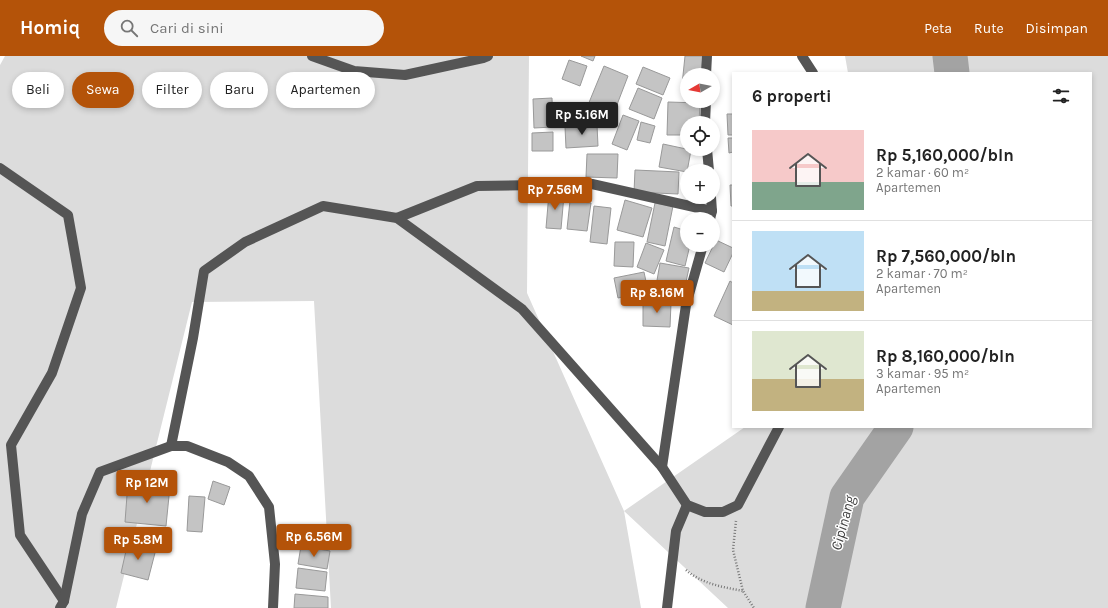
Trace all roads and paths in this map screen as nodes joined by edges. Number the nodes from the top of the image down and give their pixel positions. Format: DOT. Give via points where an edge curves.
graph roads {
  1 [pos="312,56"];
  2 [pos="488,56"];
  3 [pos="707,56"];
  4 [pos="802,56"];
  5 [pos="706,68"];
  6 [pos="812,72"];
  7 [pos="0,168"];
  8 [pos="699,212"];
  9 [pos="397,218"];
  10 [pos="701,252"];
  11 [pos="778,428"];
  12 [pos="170,446"];
  13 [pos="662,467"];
  14 [pos="687,504"];
  15 [pos="738,505"];
  16 [pos="673,556"];
  17 [pos="743,591"];
  18 [pos="62,605"];
  19 [pos="273,608"];
  20 [pos="667,608"];
  21 [pos="754,608"];
  1 -- 2 [label="street" via="354,71 405,75"];
  3 -- 5 [label="street"];
  4 -- 6 [label="street"];
  7 -- 18 [label="street" via="68,215 81,288 52,373 11,445 20,535"];
  8 -- 9 [label="street" via="592,184 477,186"];
  9 -- 12 [label="street" via="323,206 244,242 204,271"];
  9 -- 13 [label="street" via="522,309"];
  10 -- 13 [label="street" via="686,305"];
  11 -- 15 [label="street"];
  12 -- 18 [label="street" via="100,472 82,514"];
  12 -- 19 [label="street" via="187,446 228,462 249,476 269,508 275,564"];
  13 -- 14 [label="street"];
  14 -- 15 [label="street" via="705,512 723,512"];
  14 -- 16 [label="street" via="676,531"];
  15 -- 17 [label="path" via="734,550"];
  16 -- 17 [label="path" via="693,576 714,585"];
  16 -- 20 [label="street"];
  17 -- 21 [label="path"];
}
